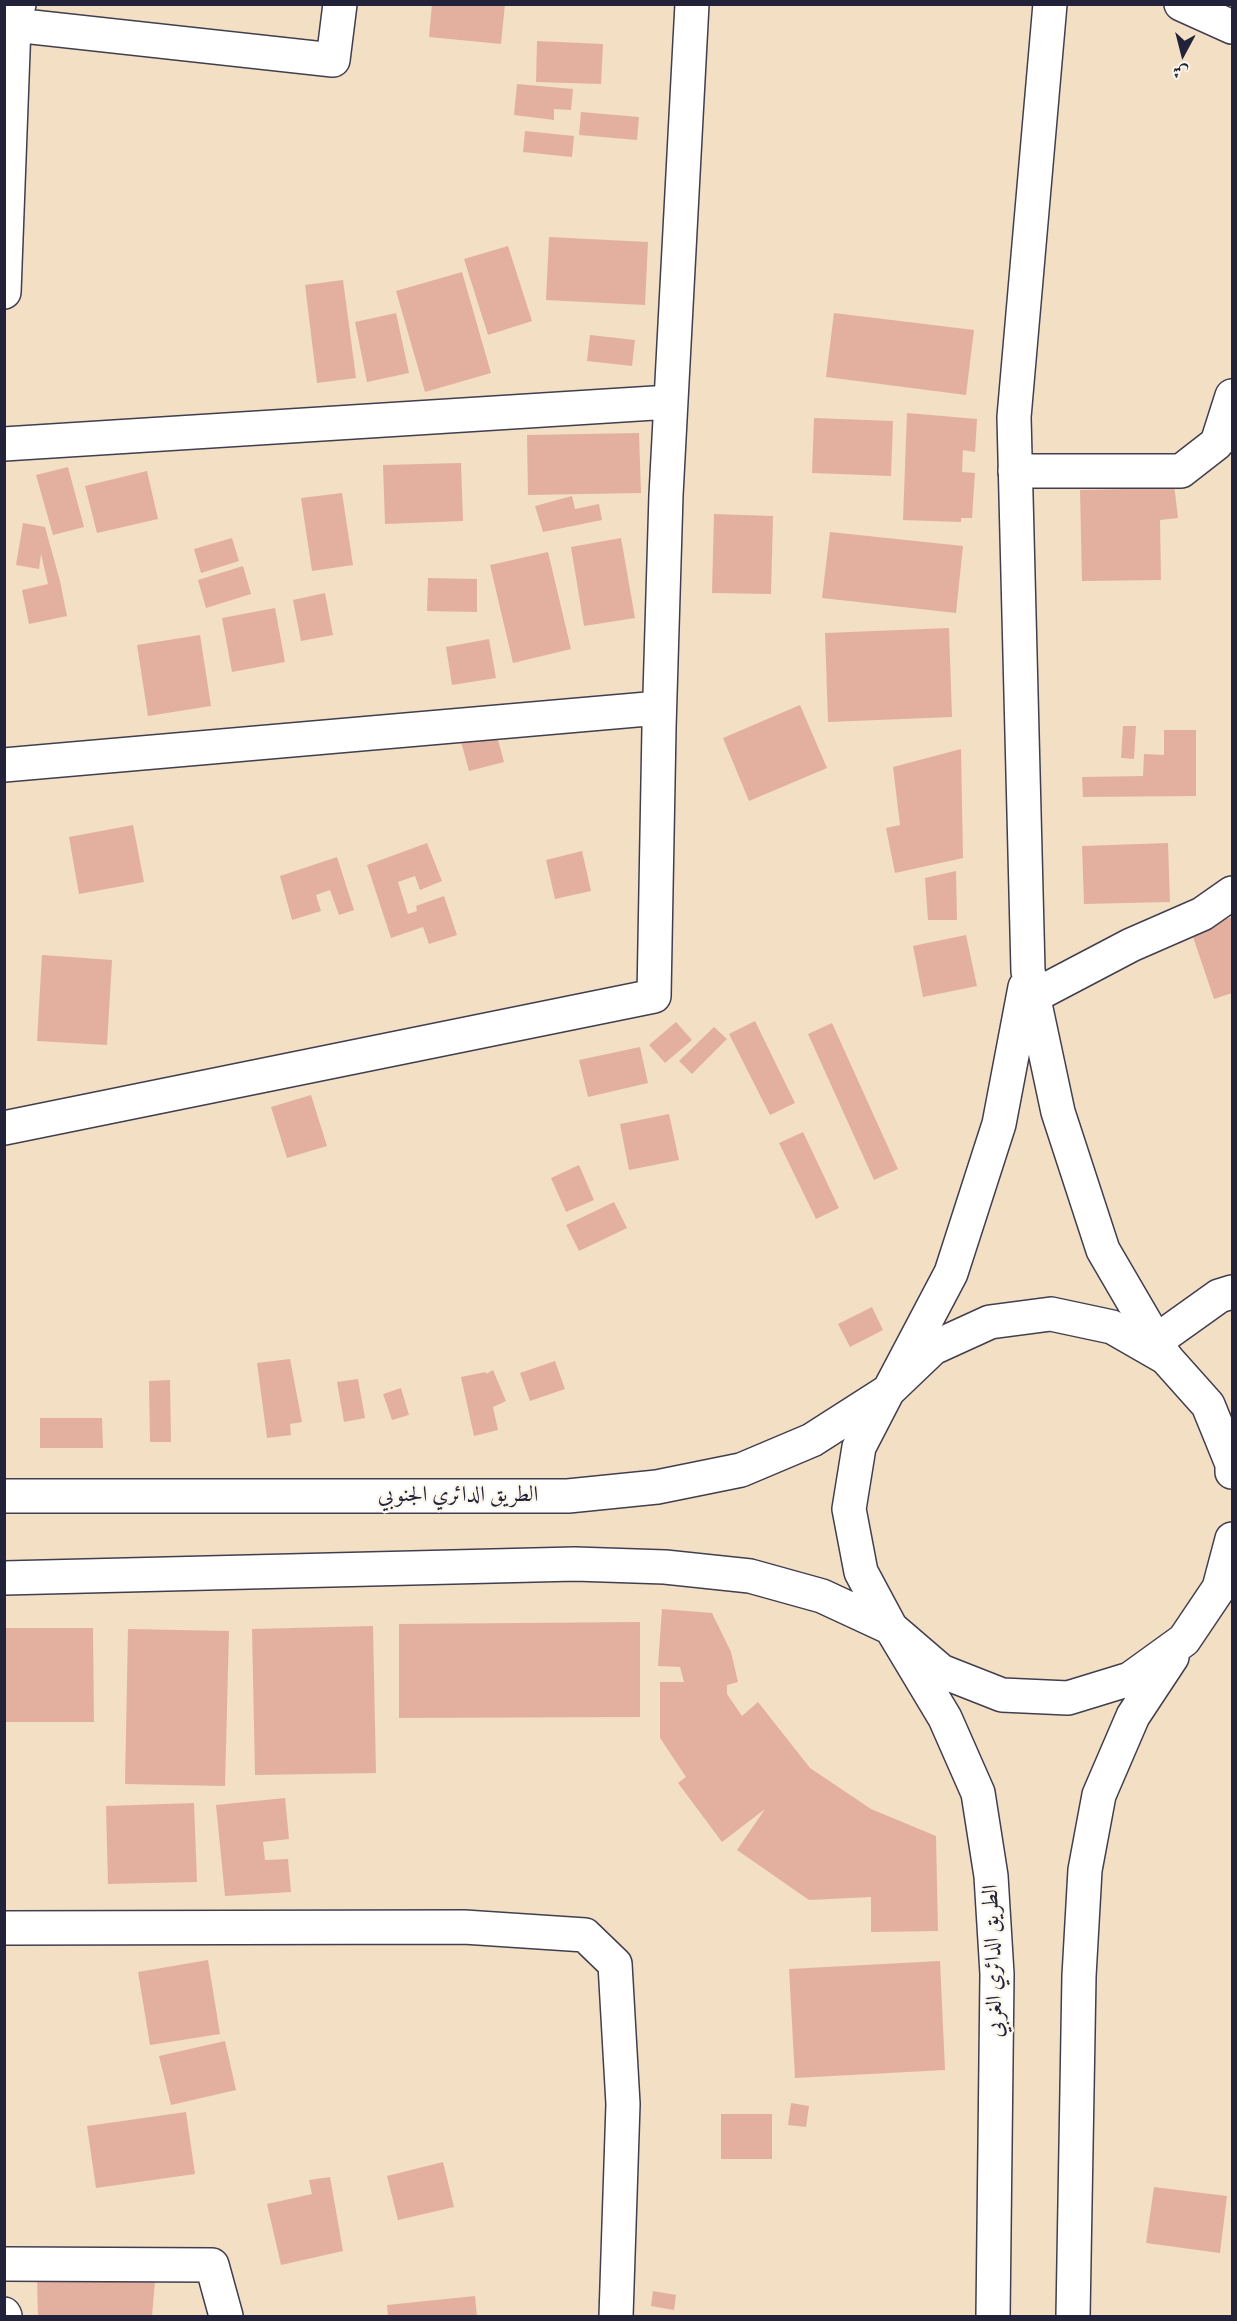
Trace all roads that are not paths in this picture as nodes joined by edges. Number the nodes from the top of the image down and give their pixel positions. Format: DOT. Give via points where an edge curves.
graph roads {
  1 [pos="340,4"];
  2 [pos="692,4"];
  3 [pos="1050,4"];
  4 [pos="1181,4"];
  5 [pos="13,18"];
  6 [pos="1233,27"];
  7 [pos="4,292"];
  8 [pos="1233,396"];
  9 [pos="670,402"];
  10 [pos="4,444"];
  11 [pos="1015,471"];
  12 [pos="659,708"];
  13 [pos="4,765"];
  14 [pos="1233,893"];
  15 [pos="1031,983"];
  16 [pos="4,1128"];
  17 [pos="1233,1292"];
  18 [pos="1161,1349"];
  19 [pos="888,1391"];
  20 [pos="1220,1407"];
  21 [pos="1233,1472"];
  22 [pos="4,1496"];
  23 [pos="1233,1539"];
  24 [pos="4,1578"];
  25 [pos="1220,1601"];
  26 [pos="891,1628"];
  27 [pos="1184,1640"];
  28 [pos="4,1928"];
  29 [pos="4,2265"];
  30 [pos="226,2316"];
  31 [pos="616,2316"];
  32 [pos="993,2316"];
  33 [pos="1073,2316"];
  1 -- 5 [label="street" via="333,60"];
  2 -- 9 [label="street"];
  3 -- 11 [label="street" via="1014,417"];
  4 -- 6 [label="street"];
  5 -- 7 [label="street"];
  8 -- 11 [label="street" via="1217,443 1181,471"];
  9 -- 10 [label="street"];
  9 -- 12 [label="street"];
  11 -- 15 [label="street"];
  12 -- 13 [label="street"];
  12 -- 16 [label="street" via="654,996"];
  14 -- 15 [label="street" via="1202,914"];
  15 -- 18 [label="street" via="1058,1112 1103,1250"];
  15 -- 19 [label="street, الطريق الدائري الغربي" via="999,1124 951,1273"];
  17 -- 18 [label="street" via="1219,1296"];
  18 -- 19 [label="street" via="1112,1327 1051,1314 990,1322 933,1348"];
  18 -- 20 [label="street"];
  19 -- 22 [label="street, الطريق الدائري الجنوبي" via="812,1440 741,1470 657,1488 568,1496"];
  19 -- 26 [label="street, الطريق الدائري الغربي" via="859,1447 849,1509 861,1572"];
  20 -- 21 [label="street"];
  23 -- 25 [label="street" via="1219,1588"];
  24 -- 26 [label="street" via="575,1564 664,1567 750,1576 822,1596"];
  25 -- 27 [label="street"];
  26 -- 27 [label="street" via="941,1671 1002,1695 1068,1698 1130,1679"];
  26 -- 32 [label="street, الطريق الدائري الغربي" via="945,1718 978,1793 992,1876 997,1974"];
  27 -- 33 [label="street" via="1124,1736 1099,1796 1085,1870 1079,1976"];
  28 -- 31 [label="street" via="464,1927 585,1935 615,1964 623,2104"];
  29 -- 30 [label="street" via="212,2265"];
}
